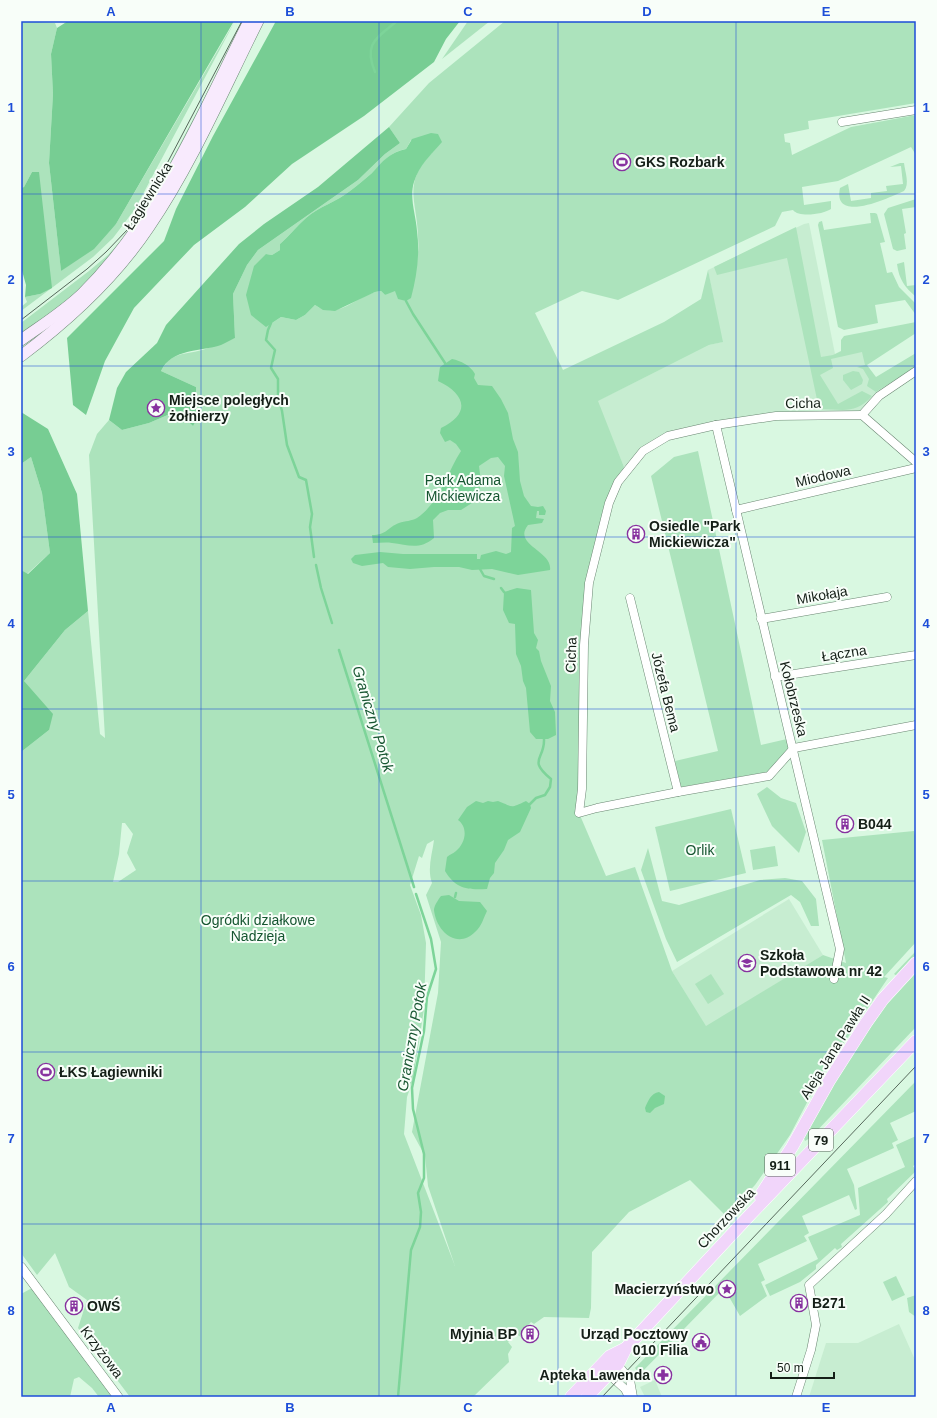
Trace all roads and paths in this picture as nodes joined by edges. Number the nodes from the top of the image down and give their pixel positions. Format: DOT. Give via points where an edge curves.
graph roads {
  1 [pos="249,21"];
  2 [pos="258,21"];
  3 [pos="916,110"];
  4 [pos="842,122"];
  5 [pos="21,340"];
  6 [pos="21,356"];
  7 [pos="916,371"];
  8 [pos="862,416"];
  9 [pos="716,424"];
  10 [pos="916,462"];
  11 [pos="916,468"];
  12 [pos="736,510"];
  13 [pos="630,598"];
  14 [pos="887,598"];
  15 [pos="761,619"];
  16 [pos="916,655"];
  17 [pos="775,677"];
  18 [pos="916,725"];
  19 [pos="794,748"];
  20 [pos="678,792"];
  21 [pos="916,963"];
  22 [pos="834,979"];
  23 [pos="916,1041"];
  24 [pos="916,1181"];
  25 [pos="747,1218"];
  26 [pos="21,1267"];
  27 [pos="614,1360"];
  28 [pos="605,1370"];
  29 [pos="118,1397"];
  30 [pos="571,1397"];
  31 [pos="587,1397"];
  32 [pos="629,1397"];
  33 [pos="632,1397"];
  34 [pos="796,1397"];
  1 -- 5 [label="main road, Łagiewnicka" via="170,176 134,234 81,295"];
  2 -- 6 [label="main road, Łagiewnicka" via="177,180 148,228 109,278 87,301"];
  3 -- 4 [label="street"];
  7 -- 8 [label="street" via="879,396"];
  8 -- 9 [label="street, Cicha" via="776,416"];
  8 -- 10 [label="street"];
  9 -- 12 [label="street, Kołobrzeska"];
  9 -- 20 [label="street, Cicha" via="668,436 643,451 634,461 618,482 609,503 589,582 584,645 582,789 579,814"];
  11 -- 12 [label="street, Miodowa"];
  12 -- 15 [label="street, Kołobrzeska"];
  13 -- 20 [label="street, Józefa Bema"];
  14 -- 15 [label="street, Mikołaja"];
  15 -- 17 [label="street, Kołobrzeska"];
  16 -- 17 [label="street, Łączna"];
  17 -- 19 [label="street, Kołobrzeska"];
  18 -- 19 [label="street"];
  19 -- 20 [label="street, Cicha" via="769,776"];
  19 -- 22 [label="street, Kołobrzeska" via="840,949"];
  21 -- 25 [label="main road, Aleja Jana Pawła II / 911" via="883,999 870,1018"];
  23 -- 25 [label="main road, Chorzowska / 79"];
  24 -- 34 [label="street" via="886,1214 809,1285 816,1325"];
  25 -- 27 [label="main road, Chorzowska / 79"];
  26 -- 29 [label="street, Krzyżowa"];
  27 -- 28 [label="main road, Chorzowska / 79"];
  27 -- 33 [label="street" via="630,1380"];
  28 -- 30 [label="main road, Chorzowska / 79"];
  28 -- 31 [label="main road, Chorzowska / 79"];
  28 -- 32 [label="street" via="625,1389"];
}
